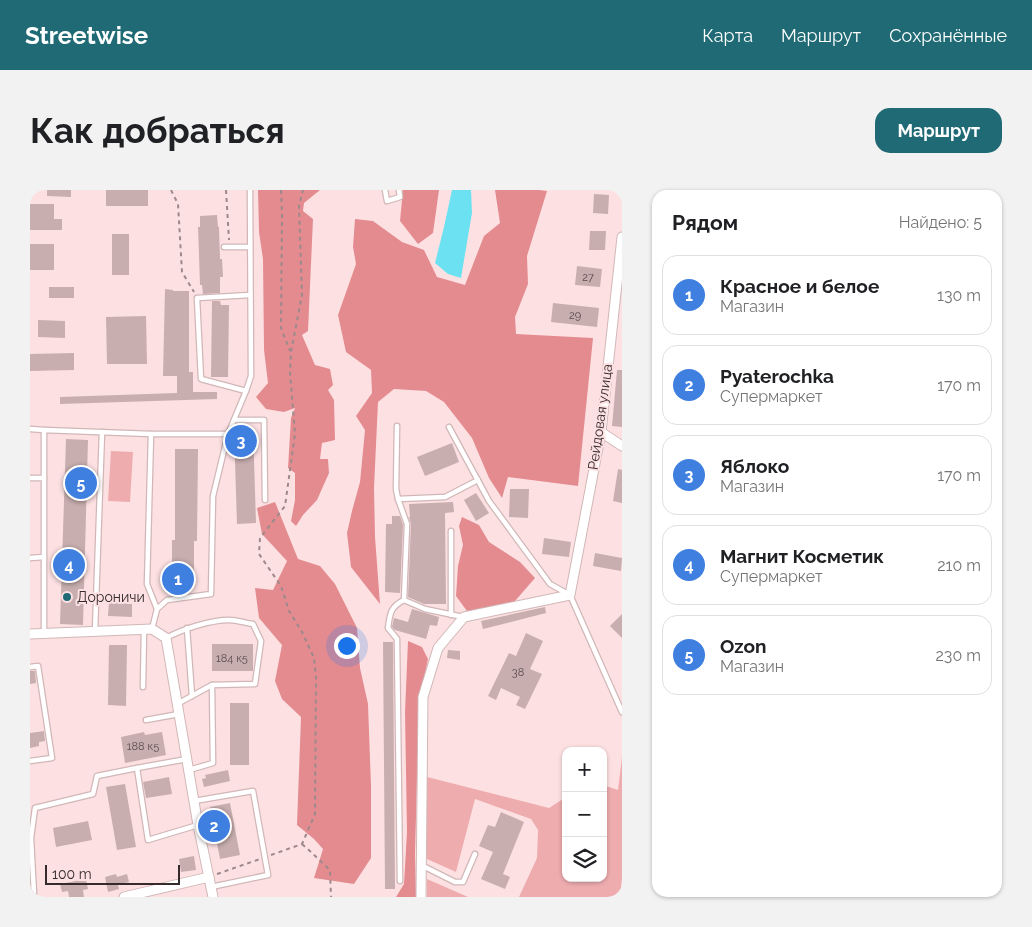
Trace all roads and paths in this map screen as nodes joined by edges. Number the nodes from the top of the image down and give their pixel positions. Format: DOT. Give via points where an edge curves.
graph roads {
  1 [pos="171,190"];
  2 [pos="226,190"];
  3 [pos="250,190"];
  4 [pos="281,190"];
  5 [pos="303,190"];
  6 [pos="386,190"];
  7 [pos="399,190"];
  8 [pos="622,237"];
  9 [pos="227,247"];
  10 [pos="250,247"];
  11 [pos="250,295"];
  12 [pos="197,298"];
  13 [pos="290,352"];
  14 [pos="246,391"];
  15 [pos="234,420"];
  16 [pos="397,426"];
  17 [pos="449,427"];
  18 [pos="30,429"];
  19 [pos="44,430"];
  20 [pos="102,432"];
  21 [pos="601,432"];
  22 [pos="152,434"];
  23 [pos="228,434"];
  24 [pos="622,446"];
  25 [pos="30,478"];
  26 [pos="44,478"];
  27 [pos="478,480"];
  28 [pos="398,499"];
  29 [pos="265,500"];
  30 [pos="451,531"];
  31 [pos="44,557"];
  32 [pos="30,558"];
  33 [pos="570,595"];
  34 [pos="404,600"];
  35 [pos="157,609"];
  36 [pos="451,614"];
  37 [pos="464,617"];
  38 [pos="187,628"];
  39 [pos="148,629"];
  40 [pos="95,631"];
  41 [pos="30,634"];
  42 [pos="44,634"];
  43 [pos="166,638"];
  44 [pos="30,667"];
  45 [pos="212,685"];
  46 [pos="143,687"];
  47 [pos="192,696"];
  48 [pos="177,704"];
  49 [pos="622,712"];
  50 [pos="179,714"];
  51 [pos="146,720"];
  52 [pos="187,758"];
  53 [pos="30,761"];
  54 [pos="137,768"];
  55 [pos="189,770"];
  56 [pos="194,801"];
  57 [pos="198,824"];
  58 [pos="31,838"];
  59 [pos="302,844"];
  60 [pos="475,854"];
  61 [pos="265,857"];
  62 [pos="421,865"];
  63 [pos="209,877"];
  64 [pos="400,882"];
  65 [pos="211,887"];
  66 [pos="32,897"];
  67 [pos="124,897"];
  68 [pos="213,897"];
  69 [pos="331,897"];
  70 [pos="421,897"];
  1 -- 12 [label="path" via="178,204 182,272"];
  2 -- 9 [label="path"];
  3 -- 10 [label="lane"];
  4 -- 13 [label="path" via="281,328"];
  5 -- 13 [label="path" via="299,206 302,295"];
  6 -- 7 [label="lane" via="387,201 400,197"];
  8 -- 21 [label="street, Рейдовая улица"];
  9 -- 10 [label="lane"];
  10 -- 11 [label="lane"];
  11 -- 12 [label="lane"];
  11 -- 14 [label="lane" via="251,376"];
  12 -- 14 [label="lane" via="201,379"];
  13 -- 59 [label="path" via="295,434 285,506 260,538 259,554 281,586 289,611 314,658 315,814"];
  14 -- 15 [label="lane"];
  15 -- 23 [label="lane"];
  15 -- 29 [label="lane" via="264,420"];
  16 -- 28 [label="lane"];
  17 -- 27 [label="lane"];
  18 -- 19 [label="lane"];
  19 -- 20 [label="lane"];
  19 -- 26 [label="lane"];
  20 -- 22 [label="lane"];
  20 -- 40 [label="lane"];
  21 -- 24 [label="street"];
  21 -- 33 [label="street, Рейдовая улица"];
  22 -- 23 [label="lane"];
  22 -- 35 [label="lane" via="147,584"];
  23 -- 35 [label="lane" via="213,496 211,594 167,600"];
  25 -- 26 [label="lane"];
  26 -- 31 [label="lane"];
  27 -- 28 [label="lane" via="444,497"];
  27 -- 33 [label="lane" via="489,501 550,584"];
  28 -- 34 [label="lane" via="406,524"];
  30 -- 36 [label="lane"];
  31 -- 32 [label="lane"];
  31 -- 42 [label="lane"];
  33 -- 37 [label="street"];
  33 -- 49 [label="lane"];
  34 -- 36 [label="lane" via="425,609"];
  34 -- 64 [label="lane" via="396,604 390,614 388,628 398,639"];
  35 -- 39 [label="lane"];
  36 -- 37 [label="lane"];
  37 -- 62 [label="street" via="438,648 424,697"];
  38 -- 43 [label="lane"];
  38 -- 45 [label="lane" via="230,620 253,624 261,641 255,684"];
  38 -- 47 [label="lane"];
  39 -- 40 [label="street"];
  39 -- 43 [label="street"];
  39 -- 46 [label="lane"];
  40 -- 42 [label="street"];
  41 -- 42 [label="street"];
  43 -- 48 [label="street"];
  44 -- 53 [label="lane" via="38,666 52,758"];
  45 -- 47 [label="lane"];
  45 -- 55 [label="lane" via="213,763"];
  47 -- 48 [label="lane"];
  48 -- 50 [label="street"];
  50 -- 51 [label="lane"];
  50 -- 52 [label="street"];
  52 -- 54 [label="lane"];
  52 -- 55 [label="street"];
  54 -- 57 [label="lane" via="148,840"];
  54 -- 58 [label="lane" via="97,776 93,794 35,808"];
  55 -- 56 [label="street"];
  56 -- 57 [label="street"];
  56 -- 61 [label="lane" via="253,791"];
  57 -- 63 [label="street"];
  58 -- 66 [label="lane"];
  59 -- 61 [label="path"];
  59 -- 69 [label="path" via="330,870"];
  60 -- 62 [label="lane" via="463,882 455,882"];
  61 -- 63 [label="path"];
  61 -- 65 [label="lane" via="268,875"];
  62 -- 70 [label="street"];
  63 -- 65 [label="street"];
  63 -- 67 [label="street"];
  65 -- 68 [label="street"];
}
